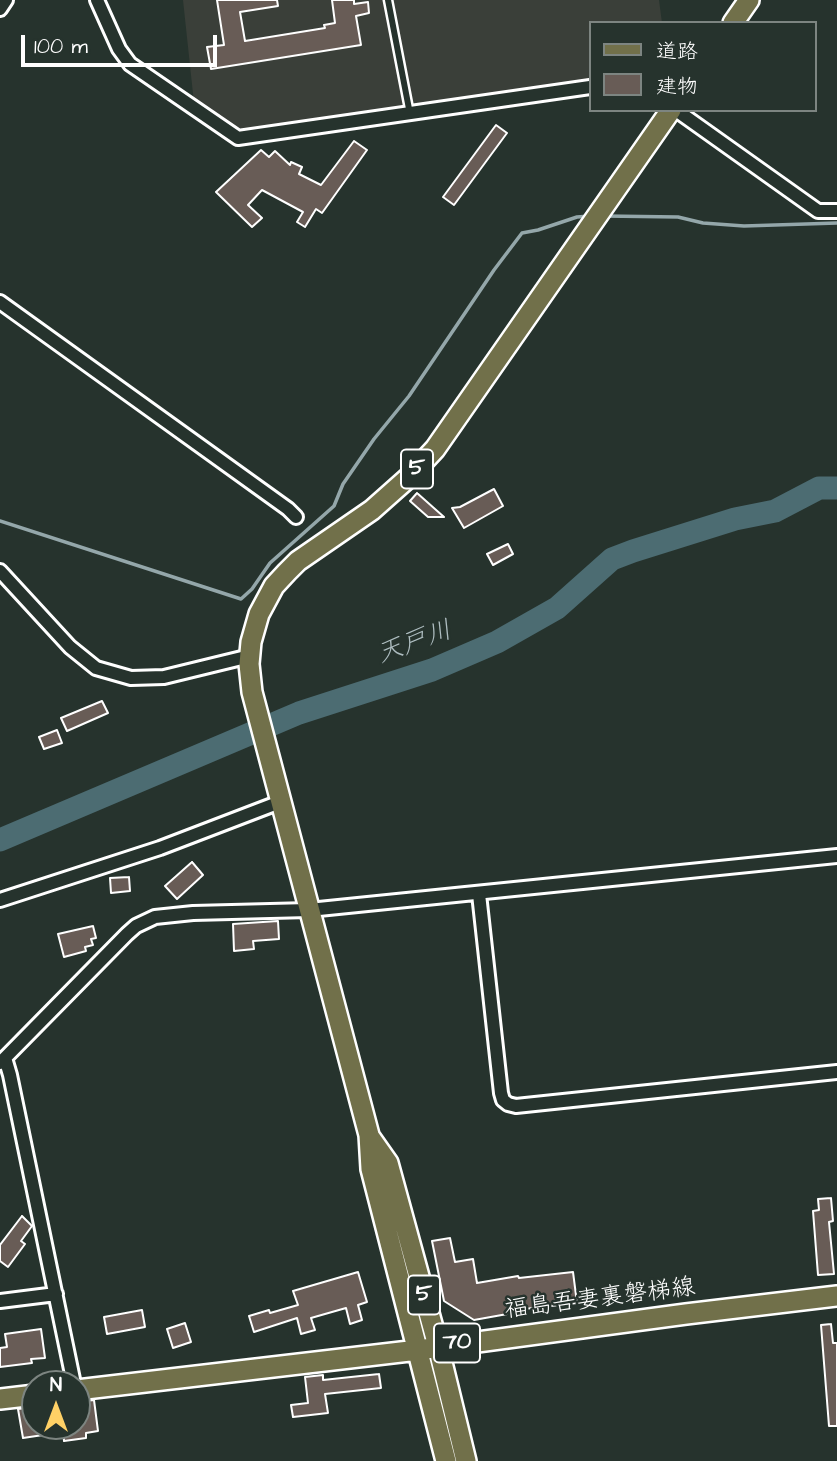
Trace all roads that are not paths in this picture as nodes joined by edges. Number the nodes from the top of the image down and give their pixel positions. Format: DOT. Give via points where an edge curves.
graph roads {
  1 [pos="6,0"];
  2 [pos="97,0"];
  3 [pos="388,0"];
  4 [pos="749,0"];
  5 [pos="0,9"];
  6 [pos="734,21"];
  7 [pos="588,88"];
  8 [pos="670,112"];
  9 [pos="680,112"];
  10 [pos="410,114"];
  11 [pos="837,211"];
  12 [pos="0,303"];
  13 [pos="296,517"];
  14 [pos="0,571"];
  15 [pos="250,656"];
  16 [pos="278,795"];
  17 [pos="837,856"];
  18 [pos="479,894"];
  19 [pos="0,900"];
  20 [pos="309,910"];
  21 [pos="2,1060"];
  22 [pos="837,1072"];
  23 [pos="369,1135"];
  24 [pos="56,1294"];
  25 [pos="837,1296"];
  26 [pos="0,1301"];
  27 [pos="438,1346"];
  28 [pos="418,1350"];
  29 [pos="71,1370"];
  30 [pos="91,1388"];
  31 [pos="21,1397"];
  32 [pos="0,1399"];
  33 [pos="446,1461"];
  34 [pos="466,1461"];
  1 -- 5 [label="street"];
  2 -- 10 [label="street" via="130,64 235,138"];
  3 -- 10 [label="lane"];
  4 -- 6 [label="main road"];
  7 -- 10 [label="street"];
  8 -- 15 [label="main road, 5" via="420,466 372,510 298,561 274,586 258,614"];
  9 -- 11 [label="street" via="818,211"];
  12 -- 13 [label="street"];
  14 -- 15 [label="street" via="70,647 96,668 131,678 164,677"];
  15 -- 16 [label="main road, 5" via="252,692"];
  16 -- 19 [label="street" via="160,848"];
  16 -- 20 [label="main road, 5"];
  17 -- 18 [label="street"];
  18 -- 20 [label="street"];
  18 -- 22 [label="street" via="501,1093 508,1104"];
  20 -- 21 [label="street" via="193,912 145,920"];
  20 -- 23 [label="main road, 5"];
  21 -- 24 [label="street" via="10,1075"];
  23 -- 27 [label="main road, 5" via="388,1163"];
  23 -- 28 [label="main road, 5" via="371,1170"];
  24 -- 26 [label="street"];
  24 -- 29 [label="street"];
  25 -- 27 [label="main road, 福島吾妻裏磐梯線 / 70"];
  27 -- 28 [label="main road, 福島吾妻裏磐梯線 / 70"];
  27 -- 34 [label="main road, 5"];
  28 -- 30 [label="main road, 福島吾妻裏磐梯線 / 70"];
  28 -- 33 [label="main road, 5"];
  31 -- 32 [label="main road"];
}
